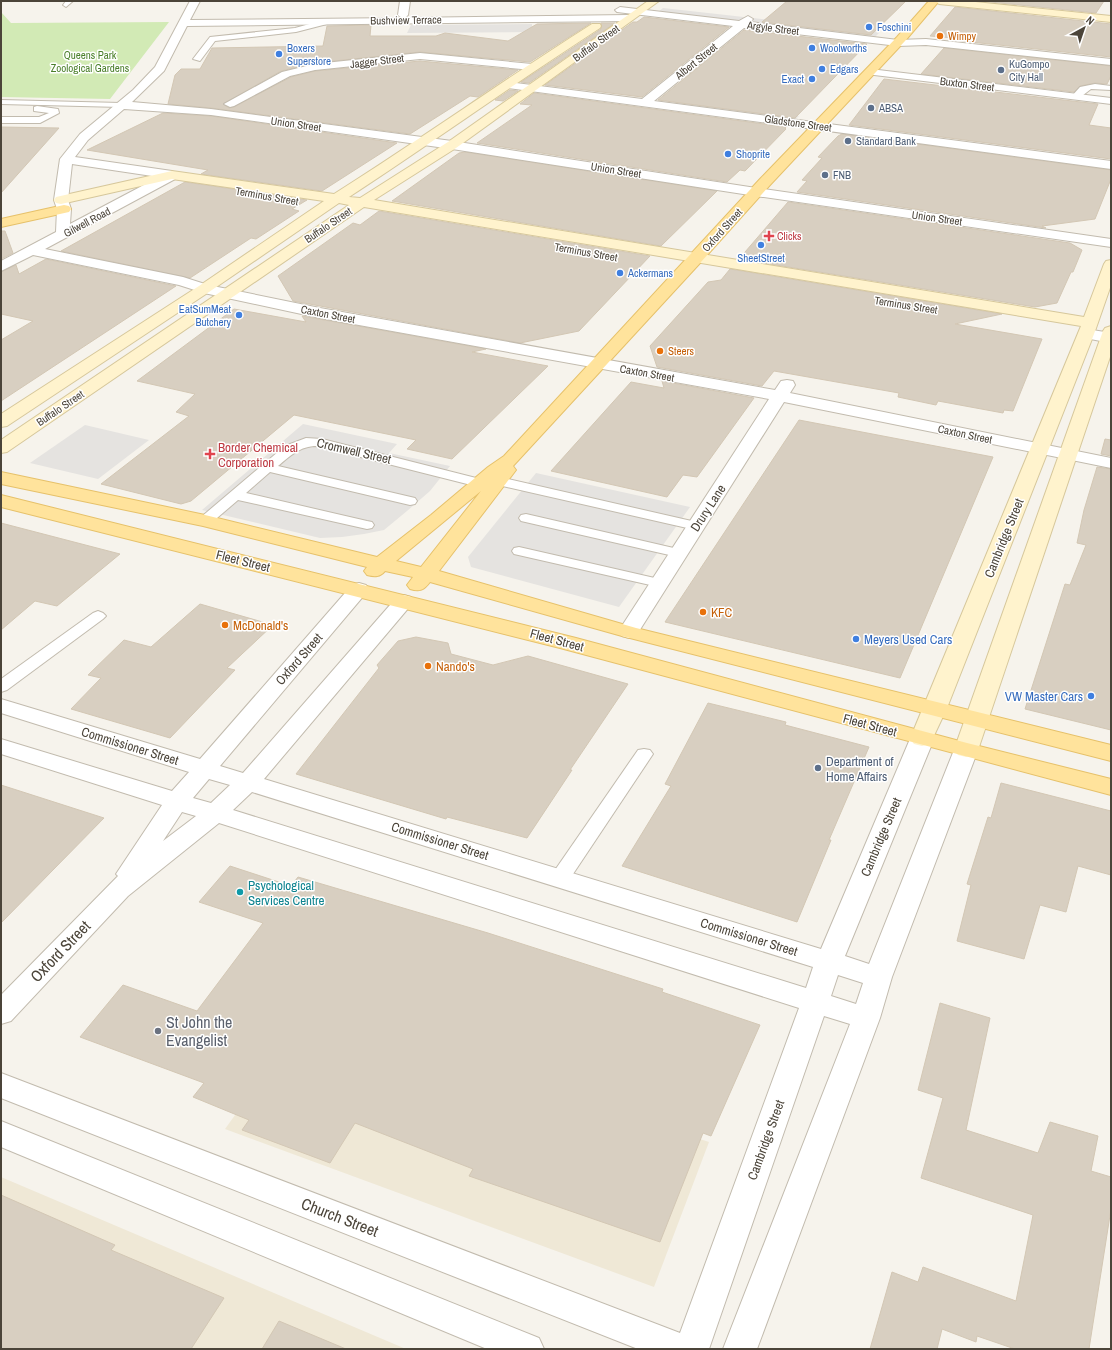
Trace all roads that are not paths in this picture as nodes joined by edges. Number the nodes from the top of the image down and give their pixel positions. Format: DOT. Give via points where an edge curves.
graph roads {
  1 [pos="195,1"];
  2 [pos="405,1"];
  3 [pos="934,1"];
  4 [pos="939,1"];
  5 [pos="579,6"];
  6 [pos="636,8"];
  7 [pos="579,18"];
  8 [pos="609,18"];
  9 [pos="1111,19"];
  10 [pos="184,21"];
  11 [pos="403,21"];
  12 [pos="324,22"];
  13 [pos="744,22"];
  14 [pos="901,39"];
  15 [pos="198,59"];
  16 [pos="1111,62"];
  17 [pos="532,67"];
  18 [pos="870,72"];
  19 [pos="512,82"];
  20 [pos="537,85"];
  21 [pos="1111,88"];
  22 [pos="132,97"];
  23 [pos="1074,97"];
  24 [pos="649,99"];
  25 [pos="1111,101"];
  26 [pos="1,104"];
  27 [pos="230,104"];
  28 [pos="121,105"];
  29 [pos="1,120"];
  30 [pos="823,122"];
  31 [pos="431,137"];
  32 [pos="457,141"];
  33 [pos="1111,155"];
  34 [pos="66,159"];
  35 [pos="1111,165"];
  36 [pos="172,175"];
  37 [pos="158,184"];
  38 [pos="761,187"];
  39 [pos="330,202"];
  40 [pos="62,205"];
  41 [pos="356,206"];
  42 [pos="1,216"];
  43 [pos="1,223"];
  44 [pos="1111,233"];
  45 [pos="63,234"];
  46 [pos="1111,243"];
  47 [pos="32,251"];
  48 [pos="691,264"];
  49 [pos="1111,264"];
  50 [pos="1,267"];
  51 [pos="211,284"];
  52 [pos="242,284"];
  53 [pos="229,294"];
  54 [pos="316,297"];
  55 [pos="394,311"];
  56 [pos="1088,329"];
  57 [pos="1110,333"];
  58 [pos="611,351"];
  59 [pos="599,364"];
  60 [pos="784,390"];
  61 [pos="1,422"];
  62 [pos="1041,442"];
  63 [pos="1,448"];
  64 [pos="1070,448"];
  65 [pos="1111,448"];
  66 [pos="510,460"];
  67 [pos="1111,463"];
  68 [pos="268,468"];
  69 [pos="1,478"];
  70 [pos="500,481"];
  71 [pos="480,483"];
  72 [pos="236,495"];
  73 [pos="1,501"];
  74 [pos="410,501"];
  75 [pos="526,518"];
  76 [pos="205,521"];
  77 [pos="367,525"];
  78 [pos="696,526"];
  79 [pos="519,551"];
  80 [pos="678,553"];
  81 [pos="380,564"];
  82 [pos="426,574"];
  83 [pos="659,583"];
  84 [pos="359,589"];
  85 [pos="404,601"];
  86 [pos="98,616"];
  87 [pos="629,632"];
  88 [pos="1,687"];
  89 [pos="1,706"];
  90 [pos="936,708"];
  91 [pos="977,719"];
  92 [pos="922,739"];
  93 [pos="1,746"];
  94 [pos="966,750"];
  95 [pos="1111,753"];
  96 [pos="644,754"];
  97 [pos="204,768"];
  98 [pos="248,782"];
  99 [pos="1111,787"];
  100 [pos="177,801"];
  101 [pos="216,814"];
  102 [pos="560,878"];
  103 [pos="120,889"];
  104 [pos="829,962"];
  105 [pos="878,977"];
  106 [pos="815,1002"];
  107 [pos="1,1013"];
  108 [pos="866,1018"];
  109 [pos="1,1085"];
  110 [pos="1,1134"];
  111 [pos="527,1349"];
  112 [pos="679,1349"];
  113 [pos="692,1349"];
  114 [pos="740,1349"];
  1 -- 10 [label="street"];
  2 -- 11 [label="street"];
  3 -- 14 [label="main road, Oxford Street"];
  4 -- 9 [label="street"];
  5 -- 7 [label="street"];
  6 -- 8 [label="street, Buffalo Street"];
  6 -- 13 [label="street, Argyle Street"];
  6 -- 20 [label="street, Buffalo Street"];
  7 -- 8 [label="street, Bushview Terrace"];
  7 -- 11 [label="street, Bushview Terrace"];
  8 -- 17 [label="street, Buffalo Street"];
  10 -- 11 [label="street"];
  10 -- 12 [label="street, Bushview Terrace"];
  10 -- 22 [label="street" via="160,68"];
  11 -- 12 [label="street, Bushview Terrace"];
  12 -- 15 [label="lane" via="296,30 213,39"];
  13 -- 14 [label="street, Argyle Street"];
  13 -- 24 [label="street, Albert Street"];
  14 -- 16 [label="street, Argyle Street"];
  14 -- 18 [label="main road, Oxford Street"];
  17 -- 19 [label="street, Buffalo Street"];
  17 -- 27 [label="street, Jagger Street" via="420,56 315,67 292,71"];
  18 -- 23 [label="street, Buxton Street"];
  18 -- 30 [label="main road, Oxford Street"];
  19 -- 20 [label="street, Gladstone Street"];
  19 -- 31 [label="street, Buffalo Street"];
  20 -- 24 [label="street, Gladstone Street"];
  20 -- 32 [label="street, Buffalo Street"];
  21 -- 23 [label="lane" via="1087,86"];
  22 -- 27 [label="street, Union Street"];
  22 -- 28 [label="street"];
  23 -- 25 [label="street, Buxton Street"];
  24 -- 30 [label="street, Gladstone Street"];
  26 -- 28 [label="lane"];
  26 -- 29 [label="lane" via="55,111 52,116 40,120"];
  27 -- 31 [label="street, Union Street"];
  28 -- 31 [label="street, Union Street" via="165,107"];
  28 -- 34 [label="street" via="84,137"];
  30 -- 33 [label="street, Gladstone Street"];
  30 -- 35 [label="street, Gladstone Street"];
  30 -- 38 [label="main road, Oxford Street"];
  31 -- 32 [label="street, Union Street"];
  31 -- 39 [label="street, Buffalo Street"];
  32 -- 38 [label="street, Union Street"];
  32 -- 41 [label="street, Buffalo Street"];
  34 -- 36 [label="street, Terminus Street"];
  34 -- 40 [label="street"];
  36 -- 37 [label="street, Gilwell Road"];
  36 -- 39 [label="street, Terminus Street"];
  36 -- 40 [label="street, Terminus Street"];
  37 -- 39 [label="street, Terminus Street" via="200,186"];
  37 -- 40 [label="street, Terminus Street"];
  37 -- 45 [label="street, Gilwell Road"];
  38 -- 44 [label="street, Union Street"];
  38 -- 46 [label="street, Union Street"];
  38 -- 48 [label="main road, Oxford Street"];
  39 -- 41 [label="street, Terminus Street"];
  39 -- 51 [label="street, Buffalo Street"];
  40 -- 42 [label="main road"];
  40 -- 43 [label="main road"];
  40 -- 45 [label="street"];
  41 -- 48 [label="street, Terminus Street"];
  41 -- 52 [label="street, Buffalo Street"];
  45 -- 47 [label="street, Gilwell Road"];
  47 -- 50 [label="street, Gilwell Road"];
  47 -- 51 [label="street, Caxton Street" via="183,281"];
  48 -- 56 [label="street, Terminus Street"];
  48 -- 58 [label="main road, Oxford Street"];
  49 -- 56 [label="street, Cambridge Street"];
  51 -- 52 [label="street, Caxton Street"];
  51 -- 53 [label="street, Caxton Street"];
  51 -- 61 [label="street, Buffalo Street"];
  52 -- 53 [label="street, Buffalo Street"];
  52 -- 54 [label="street, Caxton Street"];
  53 -- 59 [label="street, Caxton Street"];
  53 -- 63 [label="street, Buffalo Street"];
  55 -- 58 [label="street, Caxton Street"];
  56 -- 57 [label="street, Terminus Street"];
  56 -- 62 [label="street, Cambridge Street"];
  57 -- 64 [label="street"];
  58 -- 59 [label="main road, Oxford Street"];
  58 -- 60 [label="street, Caxton Street"];
  59 -- 60 [label="street, Caxton Street"];
  59 -- 66 [label="main road, Oxford Street"];
  60 -- 62 [label="street, Caxton Street"];
  60 -- 78 [label="street, Drury Lane"];
  62 -- 64 [label="street, Caxton Street"];
  62 -- 90 [label="street, Cambridge Street"];
  64 -- 65 [label="street, Caxton Street"];
  64 -- 67 [label="street, Caxton Street"];
  64 -- 91 [label="street"];
  66 -- 70 [label="main road, Oxford Street"];
  66 -- 71 [label="main road, Oxford Street"];
  68 -- 71 [label="lane, Cromwell Street" via="290,450 306,442 317,442"];
  68 -- 72 [label="lane, Cromwell Street"];
  68 -- 74 [label="lane"];
  69 -- 76 [label="main road, Fleet Street"];
  70 -- 78 [label="lane"];
  70 -- 82 [label="main road, Oxford Street"];
  71 -- 81 [label="main road, Oxford Street"];
  72 -- 76 [label="lane, Cromwell Street"];
  72 -- 77 [label="lane"];
  73 -- 84 [label="main road, Fleet Street"];
  75 -- 80 [label="lane"];
  76 -- 81 [label="main road, Fleet Street"];
  78 -- 80 [label="street, Drury Lane"];
  79 -- 83 [label="lane"];
  80 -- 83 [label="street, Drury Lane"];
  81 -- 82 [label="main road, Fleet Street"];
  81 -- 84 [label="main road, Oxford Street"];
  82 -- 85 [label="main road, Oxford Street"];
  82 -- 87 [label="main road, Fleet Street"];
  83 -- 87 [label="street, Drury Lane"];
  84 -- 85 [label="main road, Fleet Street"];
  84 -- 97 [label="street, Oxford Street"];
  85 -- 92 [label="main road, Fleet Street"];
  85 -- 98 [label="street, Oxford Street"];
  86 -- 88 [label="lane"];
  87 -- 90 [label="main road, Fleet Street"];
  89 -- 97 [label="street, Commissioner Street"];
  90 -- 91 [label="main road, Fleet Street"];
  90 -- 92 [label="street, Cambridge Street"];
  91 -- 94 [label="street"];
  91 -- 95 [label="main road, Fleet Street"];
  92 -- 94 [label="main road, Fleet Street"];
  92 -- 104 [label="street, Cambridge Street"];
  93 -- 100 [label="street"];
  94 -- 99 [label="main road, Fleet Street"];
  94 -- 105 [label="street"];
  96 -- 102 [label="lane"];
  97 -- 98 [label="street, Commissioner Street"];
  97 -- 100 [label="street, Oxford Street"];
  98 -- 101 [label="street, Oxford Street"];
  98 -- 102 [label="street, Commissioner Street"];
  100 -- 101 [label="street"];
  100 -- 103 [label="street, Oxford Street"];
  101 -- 103 [label="street, Oxford Street"];
  101 -- 106 [label="street"];
  102 -- 104 [label="street, Commissioner Street"];
  103 -- 107 [label="street, Oxford Street"];
  104 -- 105 [label="street, Commissioner Street"];
  104 -- 106 [label="street, Cambridge Street"];
  105 -- 108 [label="street"];
  106 -- 108 [label="street"];
  106 -- 113 [label="street, Cambridge Street"];
  108 -- 114 [label="street"];
  109 -- 112 [label="street, Church Street"];
  110 -- 111 [label="street"];
}
